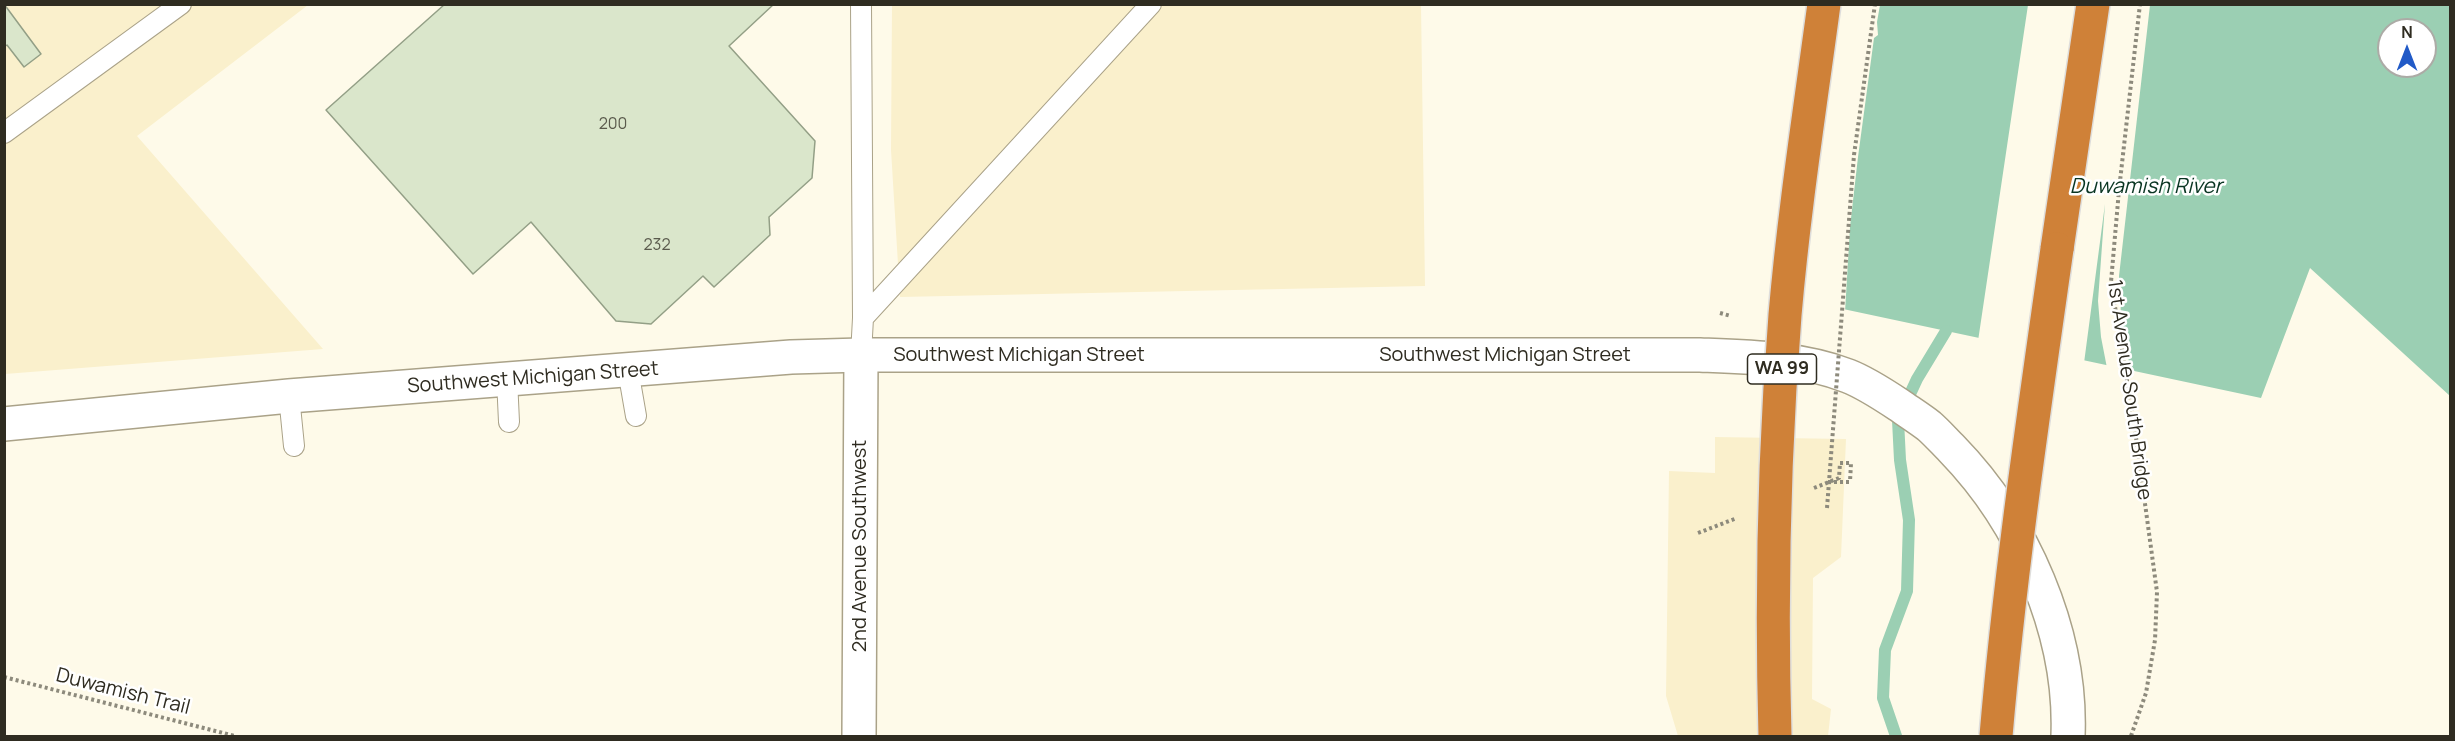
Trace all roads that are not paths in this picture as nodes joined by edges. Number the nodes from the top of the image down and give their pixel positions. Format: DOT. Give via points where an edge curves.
graph roads {
  1 [pos="181,4"];
  2 [pos="861,4"];
  3 [pos="1151,4"];
  4 [pos="1824,4"];
  5 [pos="2092,4"];
  6 [pos="4,133"];
  7 [pos="863,318"];
  8 [pos="861,355"];
  9 [pos="628,370"];
  10 [pos="507,379"];
  11 [pos="289,396"];
  12 [pos="636,416"];
  13 [pos="509,422"];
  14 [pos="4,424"];
  15 [pos="294,446"];
  16 [pos="859,736"];
  17 [pos="1775,736"];
  18 [pos="1996,736"];
  19 [pos="2068,736"];
  1 -- 6 [label="lane"];
  2 -- 7 [label="lane"];
  3 -- 7 [label="lane"];
  4 -- 17 [label="highway, WA 99, bridge" via="1785,314 1774,518"];
  5 -- 18 [label="highway, bridge" via="2036,395"];
  7 -- 8 [label="lane"];
  8 -- 9 [label="street, Southwest Michigan Street"];
  8 -- 16 [label="street, 2nd Avenue Southwest"];
  8 -- 19 [label="street, Southwest Michigan Street, bridge" via="1700,355 1808,364 1850,377 1931,427 1966,463 2015,532 2053,625 2063,669"];
  9 -- 10 [label="street, Southwest Michigan Street"];
  9 -- 12 [label="lane"];
  10 -- 11 [label="street, Southwest Michigan Street"];
  10 -- 13 [label="lane"];
  11 -- 14 [label="street, Southwest Michigan Street"];
  11 -- 15 [label="lane"];
}
